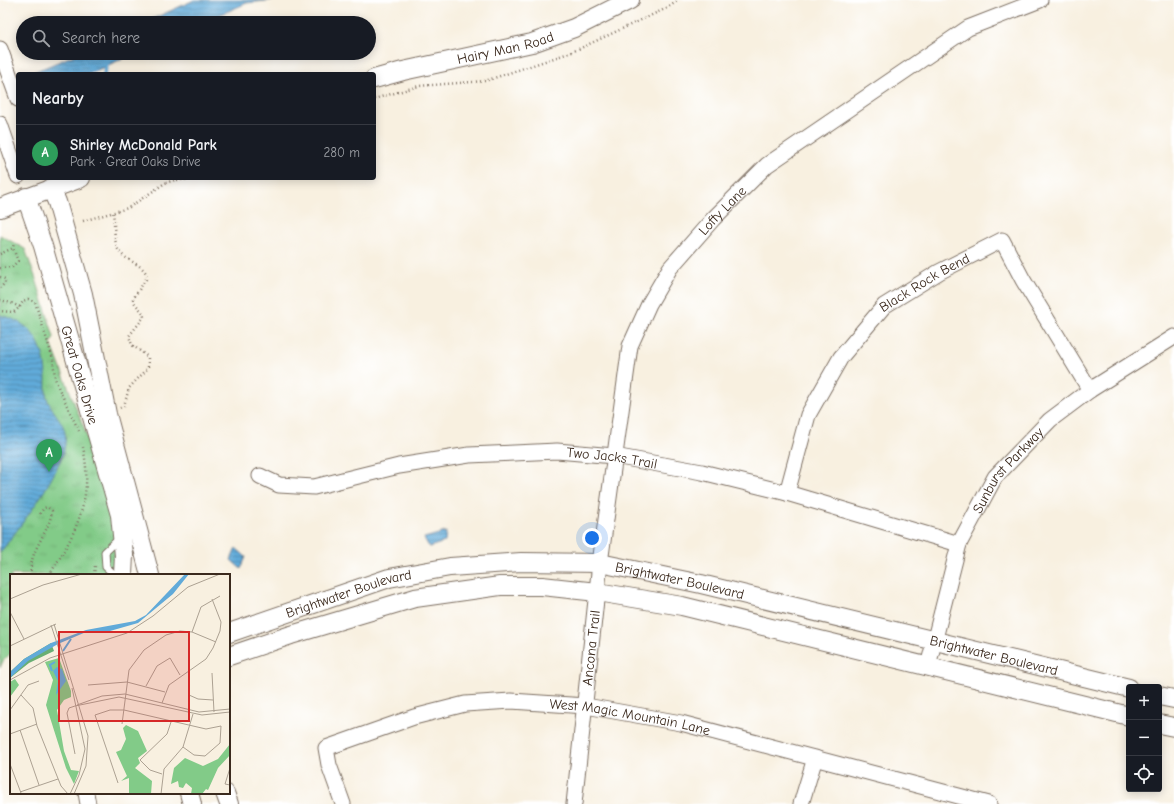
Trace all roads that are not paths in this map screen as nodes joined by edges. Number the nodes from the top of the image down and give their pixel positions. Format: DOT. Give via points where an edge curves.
graph roads {
  1 [pos="630,0"];
  2 [pos="1040,0"];
  3 [pos="0,49"];
  4 [pos="376,78"];
  5 [pos="16,93"];
  6 [pos="0,124"];
  7 [pos="16,171"];
  8 [pos="19,180"];
  9 [pos="68,180"];
  10 [pos="49,183"];
  11 [pos="26,197"];
  12 [pos="0,208"];
  13 [pos="1174,337"];
  14 [pos="1090,390"];
  15 [pos="614,456"];
  16 [pos="260,476"];
  17 [pos="787,493"];
  18 [pos="123,536"];
  19 [pos="959,544"];
  20 [pos="600,563"];
  21 [pos="114,574"];
  22 [pos="123,574"];
  23 [pos="150,574"];
  24 [pos="597,592"];
  25 [pos="284,614"];
  26 [pos="230,624"];
  27 [pos="230,634"];
  28 [pos="933,641"];
  29 [pos="230,656"];
  30 [pos="928,666"];
  31 [pos="1126,687"];
  32 [pos="1162,697"];
  33 [pos="1174,699"];
  34 [pos="586,706"];
  35 [pos="1126,715"];
  36 [pos="1162,725"];
  37 [pos="1174,727"];
  38 [pos="815,758"];
  39 [pos="86,794"];
  40 [pos="189,794"];
  41 [pos="225,794"];
  42 [pos="88,804"];
  43 [pos="192,804"];
  44 [pos="229,804"];
  45 [pos="343,804"];
  46 [pos="574,804"];
  47 [pos="801,804"];
  48 [pos="989,804"];
  1 -- 4 [label="street, Hairy Man Road" via="574,28 532,43"];
  2 -- 15 [label="street, Lofty Lane" via="968,28 767,165 713,219 670,268 649,304 630,346"];
  3 -- 5 [label="street"];
  6 -- 7 [label="street, Great Oaks Drive"];
  8 -- 11 [label="street, Great Oaks Drive"];
  9 -- 10 [label="street"];
  10 -- 11 [label="street"];
  10 -- 23 [label="street, Great Oaks Drive" via="83,294 107,414"];
  11 -- 12 [label="street"];
  11 -- 18 [label="street, Great Oaks Drive" via="43,246 120,515"];
  13 -- 14 [label="street, Sunburst Parkway"];
  14 -- 17 [label="street, Black Rock Bend" via="1023,280 1002,240 939,272 884,306 841,357 808,415"];
  14 -- 19 [label="street, Sunburst Parkway" via="1050,420 995,477"];
  15 -- 16 [label="street, Two Jacks Trail" via="556,451 468,455 399,466 314,487 279,485"];
  15 -- 17 [label="street, Two Jacks Trail" via="702,472"];
  15 -- 20 [label="street, Lofty Lane"];
  17 -- 19 [label="street, Two Jacks Trail"];
  18 -- 21 [label="lane" via="105,552 106,567"];
  18 -- 22 [label="street, Great Oaks Drive"];
  19 -- 28 [label="street, Sunburst Parkway"];
  20 -- 24 [label="street, Ancona Trail"];
  20 -- 25 [label="street, Brightwater Boulevard" via="521,562 450,567 389,578"];
  20 -- 28 [label="street, Brightwater Boulevard" via="701,584"];
  24 -- 29 [label="street, Brightwater Boulevard" via="542,586 500,586 415,598"];
  24 -- 30 [label="street, Brightwater Boulevard" via="682,606"];
  24 -- 34 [label="street, Ancona Trail"];
  25 -- 26 [label="street" via="254,616"];
  25 -- 27 [label="street, Brightwater Boulevard"];
  28 -- 30 [label="street, Sunburst Parkway"];
  28 -- 31 [label="street, Brightwater Boulevard"];
  30 -- 35 [label="street, Brightwater Boulevard"];
  32 -- 33 [label="street"];
  34 -- 38 [label="street, West Magic Mountain Lane" via="681,723"];
  34 -- 45 [label="street, West Magic Mountain Lane" via="511,701 465,704 414,717 326,748"];
  34 -- 46 [label="street, Ancona Trail"];
  36 -- 37 [label="street"];
  38 -- 47 [label="street"];
  38 -- 48 [label="street, West Magic Mountain Lane"];
  39 -- 42 [label="street"];
  40 -- 43 [label="street"];
  41 -- 44 [label="street"];
}
